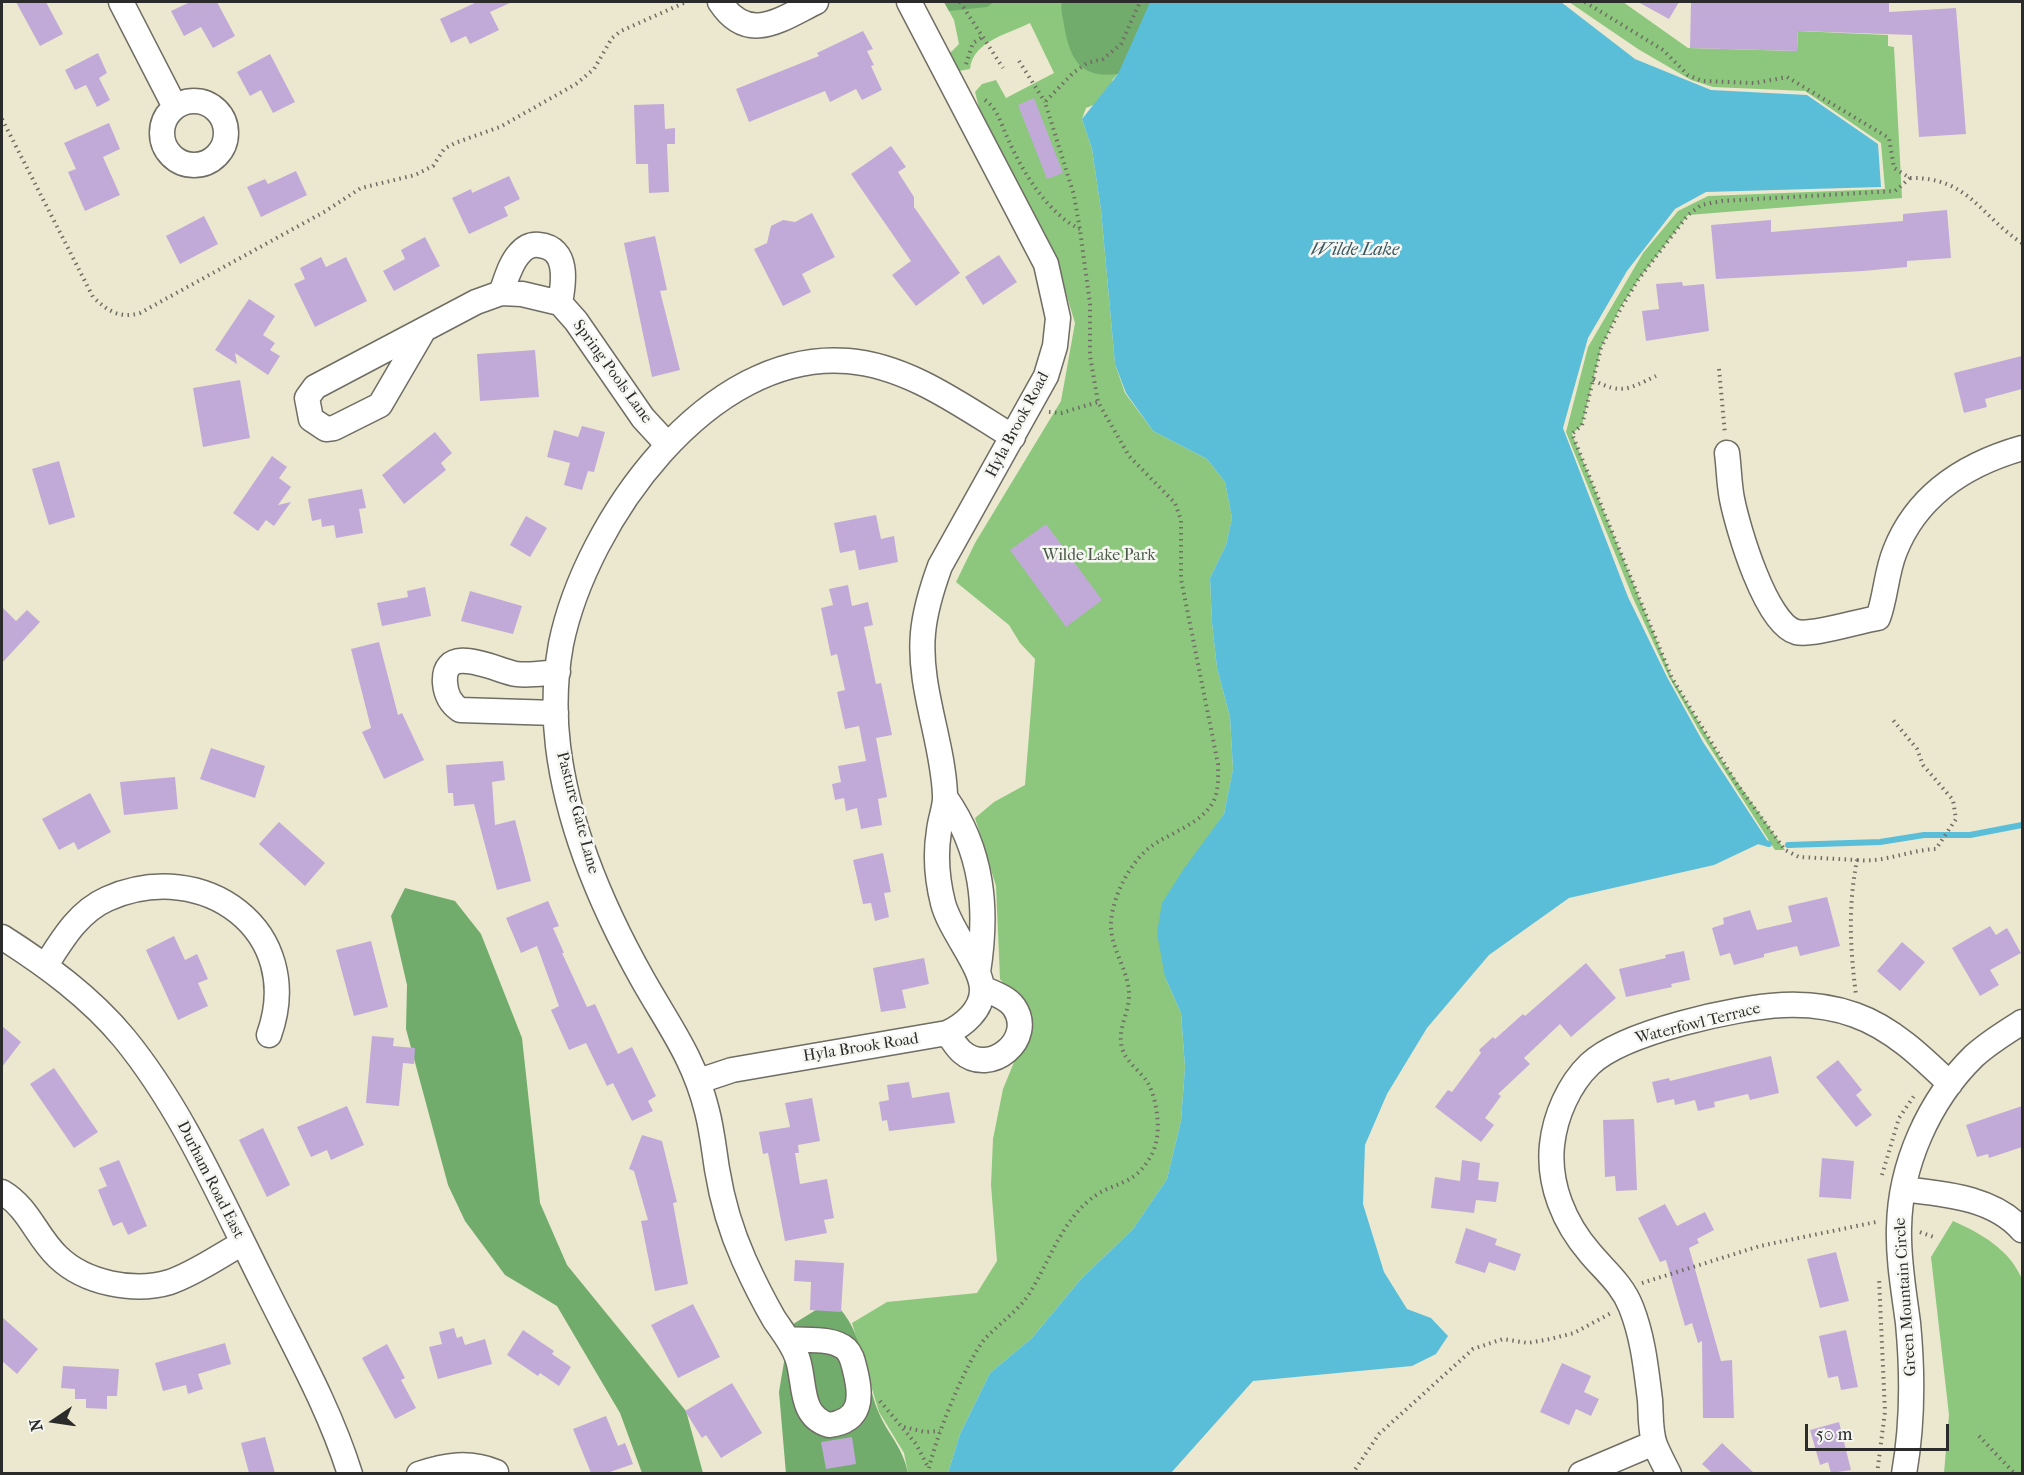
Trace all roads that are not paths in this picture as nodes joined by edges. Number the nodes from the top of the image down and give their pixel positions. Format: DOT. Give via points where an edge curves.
graph roads {
  1 [pos="121,2"];
  2 [pos="720,2"];
  3 [pos="816,2"];
  4 [pos="909,2"];
  5 [pos="175,107"];
  6 [pos="501,293"];
  7 [pos="560,303"];
  8 [pos="422,333"];
  9 [pos="1013,437"];
  10 [pos="667,444"];
  11 [pos="2022,448"];
  12 [pos="1727,453"];
  13 [pos="558,672"];
  14 [pos="556,713"];
  15 [pos="945,796"];
  16 [pos="2,937"];
  17 [pos="46,965"];
  18 [pos="980,980"];
  19 [pos="2022,1022"];
  20 [pos="947,1033"];
  21 [pos="269,1035"];
  22 [pos="699,1081"];
  23 [pos="1950,1084"];
  24 [pos="1903,1189"];
  25 [pos="2,1192"];
  26 [pos="2022,1230"];
  27 [pos="243,1243"];
  28 [pos="788,1339"];
  29 [pos="1654,1443"];
  30 [pos="496,1472"];
  31 [pos="350,1473"];
  32 [pos="419,1473"];
  33 [pos="1581,1473"];
  34 [pos="1669,1473"];
  35 [pos="1904,1473"];
  1 -- 5 [label="street"];
  2 -- 3 [label="street" via="739,22 755,26"];
  4 -- 9 [label="street, Hyla Brook Road" via="1035,240 1054,292 1058,318 1055,346 1046,376"];
  6 -- 7 [label="street, Spring Pools Lane"];
  6 -- 7 [label="street" via="517,256 536,244 550,247 559,256 564,283"];
  6 -- 8 [label="street, Spring Pools Lane" via="476,302"];
  7 -- 10 [label="street, Spring Pools Lane" via="643,418"];
  8 -- 8 [label="street, Spring Pools Lane" via="381,350 315,387 307,398 311,418 326,429 334,428 380,405"];
  9 -- 10 [label="street, Pasture Gate Lane" via="900,373 845,360 814,363 756,379 709,407"];
  9 -- 15 [label="street, Hyla Brook Road" via="940,566 926,614 924,667"];
  10 -- 13 [label="street, Pasture Gate Lane" via="616,513 596,548 568,619"];
  11 -- 12 [label="street" via="1972,466 1937,490 1920,508 1895,551 1878,618 1802,633 1781,624 1747,552 1731,496"];
  13 -- 14 [label="street, Pasture Gate Lane"];
  13 -- 14 [label="street" via="520,674 464,660 446,670 445,682 452,704 460,710"];
  14 -- 22 [label="street, Pasture Gate Lane" via="566,786 594,877 614,927 686,1050"];
  15 -- 18 [label="street, Hyla Brook Road" via="965,828 980,874 984,919"];
  15 -- 18 [label="street, Hyla Brook Road" via="939,832 939,883 951,926"];
  16 -- 17 [label="street, Durham Road East"];
  17 -- 21 [label="street" via="73,925 106,899 150,886 194,888 235,908 250,923 272,961 278,1000"];
  17 -- 27 [label="street, Durham Road East" via="90,1003 150,1072 175,1111"];
  18 -- 20 [label="street, Hyla Brook Road" via="981,1004 960,1027"];
  18 -- 20 [label="street" via="1014,1007 1018,1035 1012,1047 992,1060 981,1060 961,1051"];
  19 -- 23 [label="street, Green Mountain Circle" via="1975,1056"];
  20 -- 22 [label="street, Hyla Brook Road" via="732,1070"];
  22 -- 28 [label="street, Pasture Gate Lane" via="728,1218 744,1261"];
  23 -- 24 [label="street, Green Mountain Circle" via="1927,1119 1911,1156"];
  23 -- 29 [label="street, Waterfowl Terrace" via="1909,1046 1872,1024 1855,1015 1806,1005 1756,1007 1644,1034 1612,1048 1590,1064 1572,1086 1560,1112 1552,1143 1551,1173 1560,1205 1574,1232 1624,1293 1640,1330"];
  24 -- 26 [label="street" via="1979,1203 2014,1221"];
  24 -- 35 [label="street, Green Mountain Circle" via="1899,1238 1913,1405"];
  25 -- 27 [label="street" via="29,1216 58,1257 77,1272 101,1282 169,1282"];
  27 -- 31 [label="street, Durham Road East" via="331,1418"];
  29 -- 33 [label="street"];
  29 -- 34 [label="street, Waterfowl Terrace"];
  30 -- 32 [label="street" via="460,1464"];
}
